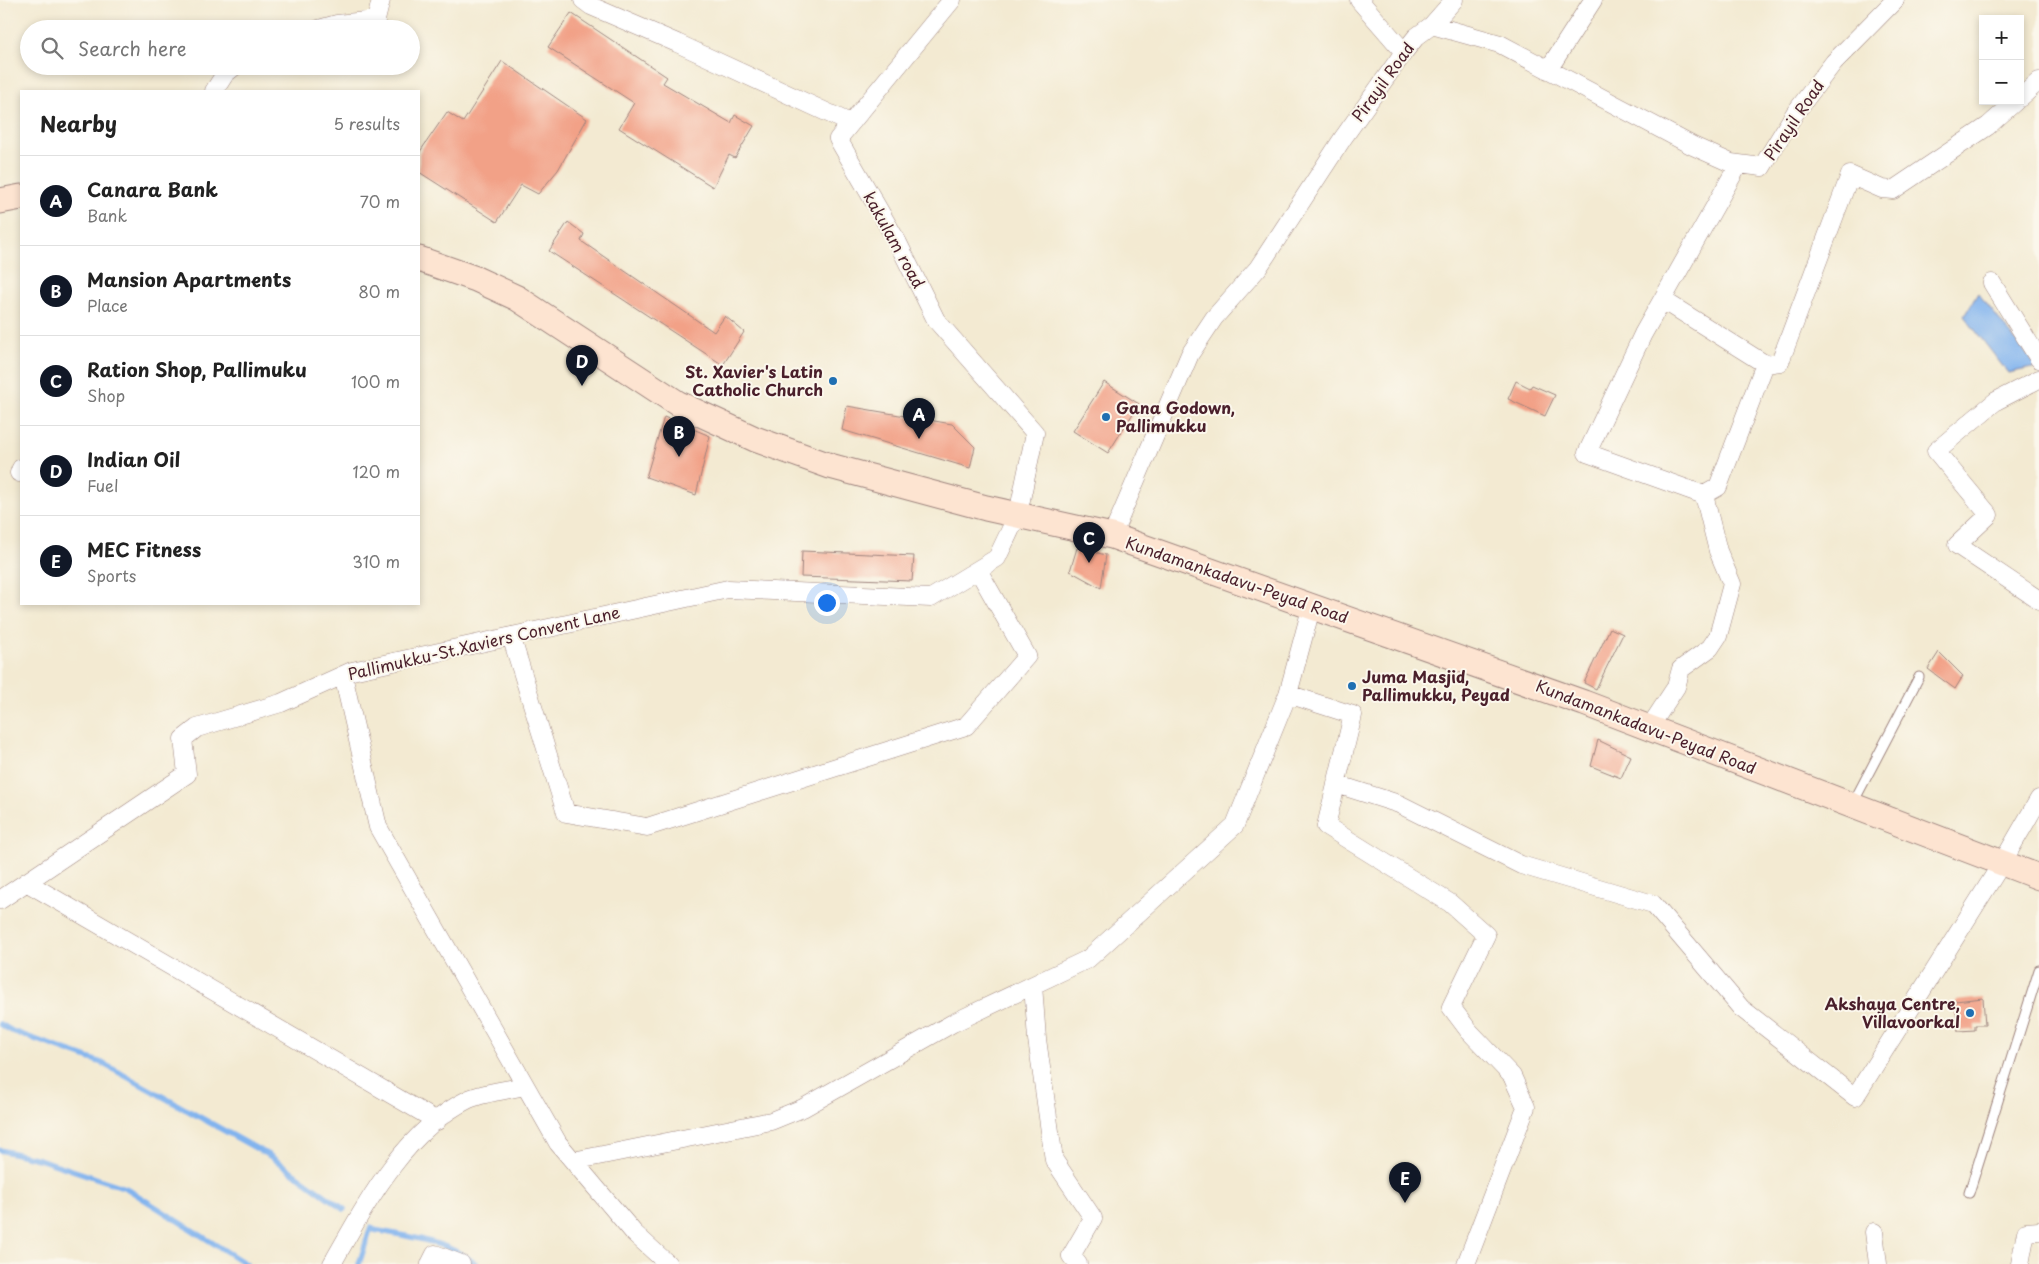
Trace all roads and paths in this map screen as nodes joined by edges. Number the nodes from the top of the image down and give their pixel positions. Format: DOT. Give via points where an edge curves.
graph roads {
  1 [pos="381,0"];
  2 [pos="583,0"];
  3 [pos="952,0"];
  4 [pos="1359,0"];
  5 [pos="1454,0"];
  6 [pos="1593,0"];
  7 [pos="1895,0"];
  8 [pos="376,20"];
  9 [pos="1432,25"];
  10 [pos="1404,52"];
  11 [pos="1548,70"];
  12 [pos="224,75"];
  13 [pos="2039,81"];
  14 [pos="215,90"];
  15 [pos="2024,94"];
  16 [pos="2012,105"];
  17 [pos="850,123"];
  18 [pos="1731,163"];
  19 [pos="20,198"];
  20 [pos="0,202"];
  21 [pos="420,259"];
  22 [pos="1992,283"];
  23 [pos="1663,300"];
  24 [pos="2039,359"];
  25 [pos="1765,364"];
  26 [pos="2039,379"];
  27 [pos="1704,495"];
  28 [pos="1018,514"];
  29 [pos="1112,536"];
  30 [pos="978,570"];
  31 [pos="2039,600"];
  32 [pos="1312,605"];
  33 [pos="512,636"];
  34 [pos="343,675"];
  35 [pos="1919,677"];
  36 [pos="1288,694"];
  37 [pos="1650,728"];
  38 [pos="1336,784"];
  39 [pos="2039,799"];
  40 [pos="1852,805"];
  41 [pos="2002,862"];
  42 [pos="2039,877"];
  43 [pos="26,882"];
  44 [pos="0,900"];
  45 [pos="2039,970"];
  46 [pos="1033,985"];
  47 [pos="525,1086"];
  48 [pos="437,1121"];
  49 [pos="573,1161"];
  50 [pos="1969,1193"];
  51 [pos="1874,1232"];
  52 [pos="2039,1232"];
  53 [pos="332,1264"];
  54 [pos="430,1264"];
  55 [pos="461,1264"];
  56 [pos="668,1264"];
  57 [pos="1078,1264"];
  58 [pos="1466,1264"];
  59 [pos="1878,1264"];
  60 [pos="2020,1264"];
  1 -- 8 [label="street"];
  2 -- 17 [label="street"];
  3 -- 17 [label="street, kakulam road"];
  4 -- 10 [label="street"];
  5 -- 9 [label="street"];
  6 -- 11 [label="street"];
  7 -- 18 [label="street, Pirayil Road" via="1834,62 1795,113 1762,167"];
  9 -- 10 [label="street, Pirayil Road"];
  9 -- 11 [label="street, Pirayil Road" via="1500,44"];
  10 -- 29 [label="street, Pirayil Road" via="1258,268 1214,318 1190,354"];
  11 -- 18 [label="street, Pirayil Road"];
  12 -- 14 [label="street"];
  13 -- 15 [label="street"];
  16 -- 25 [label="street" via="1988,126 1893,190 1882,189 1850,175 1780,362"];
  17 -- 28 [label="street, kakulam road" via="838,139 898,243 936,320 1035,433"];
  18 -- 23 [label="street" via="1736,169"];
  19 -- 20 [label="main road"];
  21 -- 28 [label="main road, Kundamankadavu-Peyad Road" via="517,298 677,403 755,439 830,466"];
  22 -- 24 [label="street"];
  23 -- 25 [label="street"];
  23 -- 27 [label="street" via="1643,334 1587,453"];
  25 -- 27 [label="street" via="1718,487"];
  26 -- 31 [label="street" via="1996,401 1936,451 1989,515 1957,545"];
  27 -- 37 [label="street" via="1718,551 1732,584 1718,636 1710,648 1681,669 1676,687"];
  28 -- 29 [label="main road, Kundamankadavu-Peyad Road"];
  28 -- 30 [label="street, Pallimukku-St.Xaviers Convent Lane" via="997,558"];
  29 -- 32 [label="main road, Kundamankadavu-Peyad Road"];
  30 -- 33 [label="street, Pallimukku-St.Xaviers Convent Lane" via="931,598 728,589"];
  30 -- 33 [label="street" via="1027,656 966,726 647,827 566,813"];
  32 -- 36 [label="street"];
  32 -- 37 [label="main road, Kundamankadavu-Peyad Road"];
  33 -- 34 [label="street, Pallimukku-St.Xaviers Convent Lane"];
  34 -- 43 [label="street, Pallimukku-St.Xaviers Convent Lane" via="281,703 197,728 183,739 187,774"];
  34 -- 47 [label="street" via="378,827"];
  35 -- 40 [label="lane"];
  36 -- 38 [label="street" via="1353,716"];
  36 -- 46 [label="street" via="1235,825 1088,960"];
  37 -- 40 [label="main road, Kundamankadavu-Peyad Road"];
  38 -- 41 [label="street" via="1399,804 1521,865 1653,904 1741,1008 1855,1098"];
  38 -- 58 [label="street" via="1326,826 1450,903 1486,935 1451,1006 1469,1032 1512,1076 1526,1107"];
  39 -- 41 [label="street"];
  40 -- 41 [label="main road, Kundamankadavu-Peyad Road"];
  41 -- 42 [label="main road, Kundamankadavu-Peyad Road"];
  43 -- 44 [label="street, Pallimukku-St.Xaviers Convent Lane"];
  43 -- 48 [label="street"];
  45 -- 50 [label="lane"];
  46 -- 49 [label="street" via="953,1023 803,1108 771,1121"];
  46 -- 57 [label="street" via="1054,1160 1093,1218 1071,1256"];
  47 -- 48 [label="street" via="470,1099"];
  47 -- 49 [label="street" via="558,1143"];
  48 -- 53 [label="street" via="408,1146 357,1219"];
  49 -- 56 [label="street" via="634,1233"];
  51 -- 59 [label="street"];
  52 -- 60 [label="street" via="2026,1232"];
  54 -- 55 [label="street" via="434,1254"];
}
